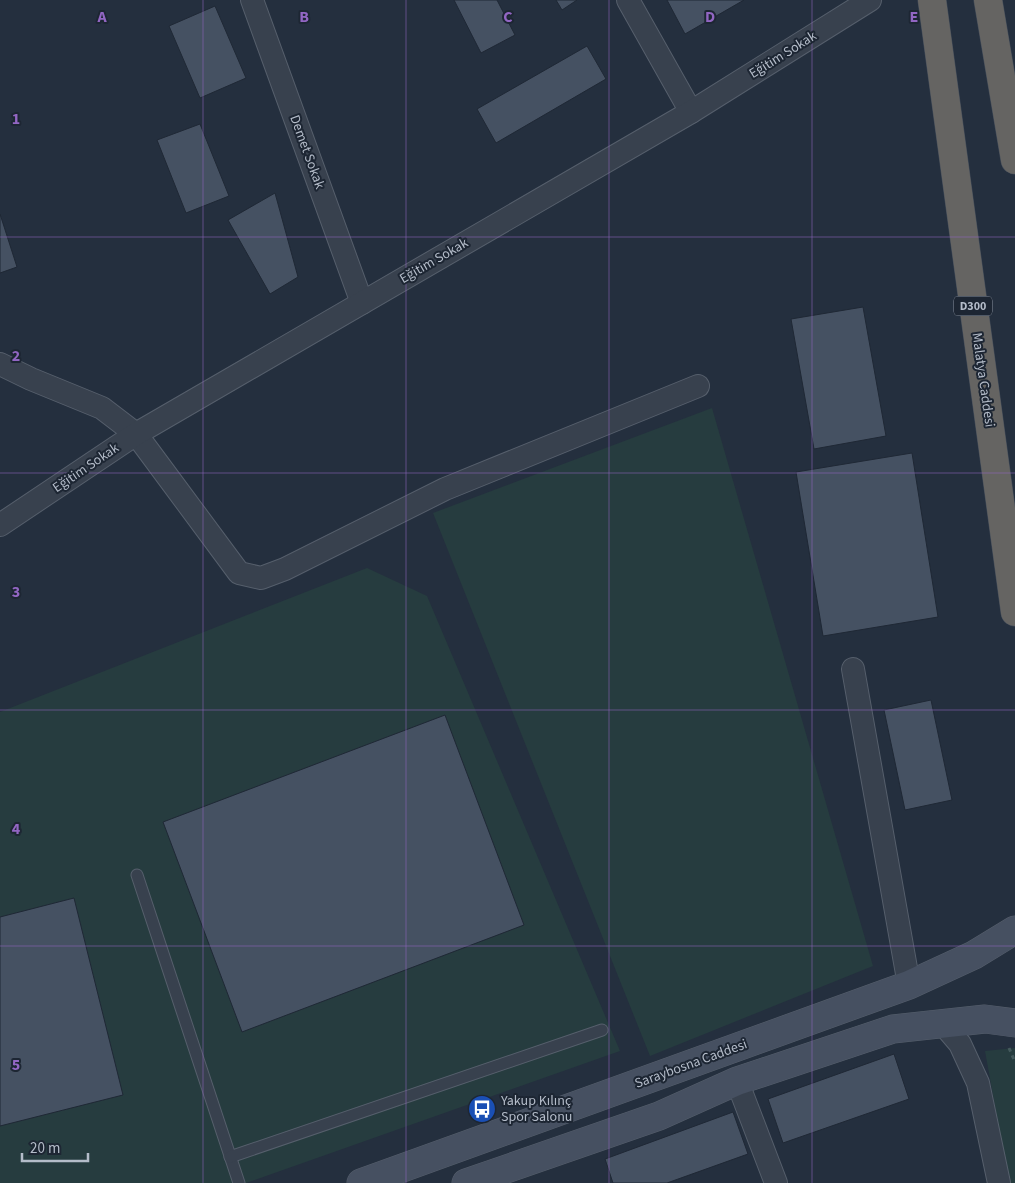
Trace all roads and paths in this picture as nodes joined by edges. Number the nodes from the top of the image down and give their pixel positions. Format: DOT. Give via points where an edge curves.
graph roads {
  1 [pos="252,0"];
  2 [pos="628,0"];
  3 [pos="870,0"];
  4 [pos="932,0"];
  5 [pos="988,0"];
  6 [pos="691,112"];
  7 [pos="1015,160"];
  8 [pos="362,303"];
  9 [pos="0,364"];
  10 [pos="698,386"];
  11 [pos="136,434"];
  12 [pos="0,525"];
  13 [pos="1015,612"];
  14 [pos="853,669"];
  15 [pos="137,875"];
  16 [pos="1015,930"];
  17 [pos="909,985"];
  18 [pos="1015,1023"];
  19 [pos="943,1024"];
  20 [pos="602,1030"];
  21 [pos="737,1081"];
  22 [pos="230,1157"];
  23 [pos="512,1175"];
  24 [pos="238,1183"];
  25 [pos="361,1183"];
  26 [pos="466,1183"];
  27 [pos="776,1183"];
  28 [pos="1000,1183"];
  1 -- 8 [label="street, Demet Sokak"];
  2 -- 6 [label="street"];
  3 -- 6 [label="street, Eğitim Sokak"];
  4 -- 13 [label="highway, Malatya Caddesi / D300"];
  5 -- 7 [label="highway"];
  6 -- 8 [label="street, Eğitim Sokak"];
  8 -- 11 [label="street, Eğitim Sokak"];
  9 -- 11 [label="street" via="102,408"];
  10 -- 11 [label="street" via="445,489 261,578 239,573"];
  11 -- 12 [label="street, Eğitim Sokak"];
  14 -- 17 [label="street"];
  15 -- 22 [label="lane"];
  16 -- 17 [label="main road, Saraybosna Caddesi" via="974,955"];
  17 -- 25 [label="main road, Saraybosna Caddesi"];
  18 -- 19 [label="main road" via="985,1019"];
  19 -- 21 [label="main road" via="893,1029"];
  19 -- 28 [label="street" via="960,1044 978,1083"];
  20 -- 22 [label="lane"];
  21 -- 23 [label="main road"];
  21 -- 27 [label="street"];
  22 -- 24 [label="lane"];
  23 -- 26 [label="main road"];
}
